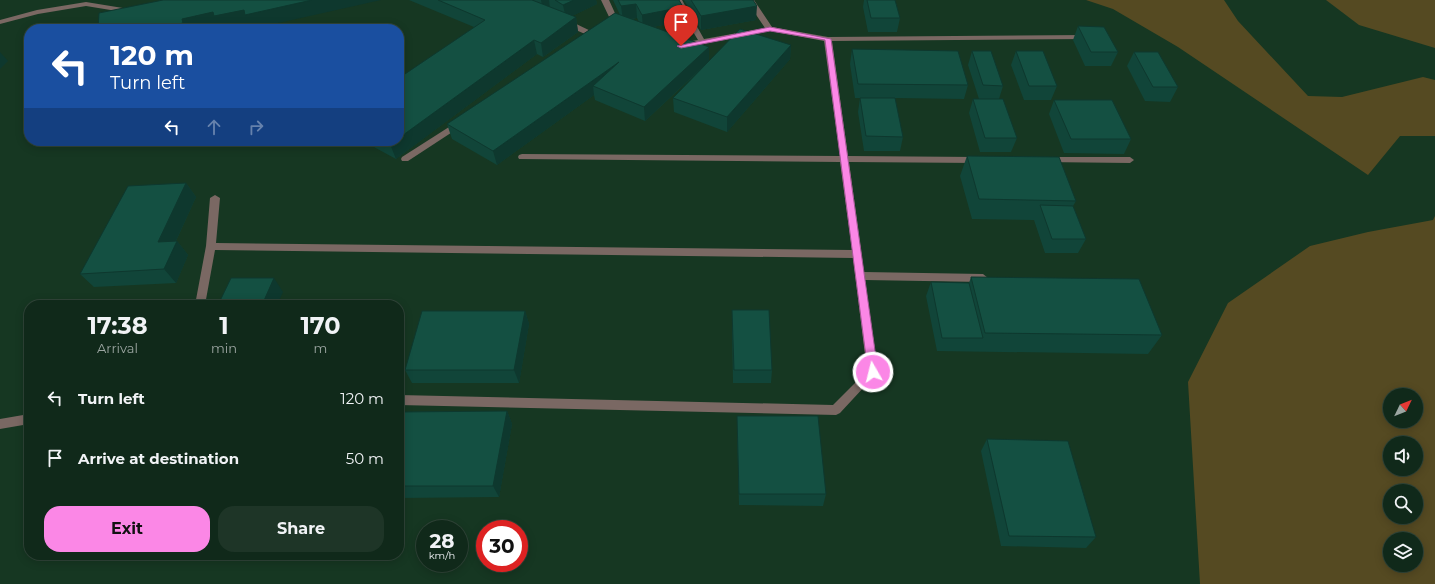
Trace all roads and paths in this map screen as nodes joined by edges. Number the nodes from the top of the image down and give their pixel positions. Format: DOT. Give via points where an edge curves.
graph roads {
  1 [pos="605,0"];
  2 [pos="678,0"];
  3 [pos="750,0"];
  4 [pos="136,13"];
  5 [pos="559,20"];
  6 [pos="0,22"];
  7 [pos="770,29"];
  8 [pos="1097,37"];
  9 [pos="828,39"];
  10 [pos="702,41"];
  11 [pos="674,43"];
  12 [pos="471,116"];
  13 [pos="522,157"];
  14 [pos="405,159"];
  15 [pos="844,159"];
  16 [pos="987,160"];
  17 [pos="1035,160"];
  18 [pos="1130,160"];
  19 [pos="215,198"];
  20 [pos="211,246"];
  21 [pos="857,254"];
  22 [pos="860,276"];
  23 [pos="995,278"];
  24 [pos="201,300"];
  25 [pos="404,400"];
  26 [pos="24,420"];
  27 [pos="0,424"];
  1 -- 5 [label="street" via="619,23 592,37"];
  2 -- 10 [label="street"];
  3 -- 7 [label="street"];
  4 -- 6 [label="street" via="86,4 37,12"];
  7 -- 9 [label="street"];
  7 -- 10 [label="street"];
  8 -- 9 [label="street"];
  9 -- 15 [label="street"];
  10 -- 11 [label="street" via="681,46"];
  12 -- 14 [label="street"];
  13 -- 15 [label="street"];
  15 -- 16 [label="street"];
  15 -- 21 [label="street"];
  17 -- 18 [label="street"];
  19 -- 20 [label="street"];
  20 -- 21 [label="street"];
  20 -- 24 [label="street"];
  21 -- 22 [label="street"];
  22 -- 23 [label="street"];
  22 -- 25 [label="street" via="873,372 836,410"];
  26 -- 27 [label="street"];
}
